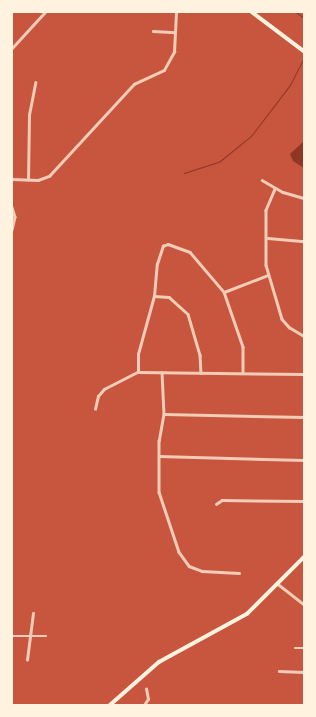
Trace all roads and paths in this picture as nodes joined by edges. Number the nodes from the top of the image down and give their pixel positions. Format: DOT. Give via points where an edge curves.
graph roads {
  1 [pos="45,12"];
  2 [pos="176,12"];
  3 [pos="252,12"];
  4 [pos="153,31"];
  5 [pos="175,31"];
  6 [pos="12,48"];
  7 [pos="304,51"];
  8 [pos="34,83"];
  9 [pos="12,180"];
  10 [pos="28,180"];
  11 [pos="262,180"];
  12 [pos="275,189"];
  13 [pos="304,198"];
  14 [pos="12,207"];
  15 [pos="12,230"];
  16 [pos="268,238"];
  17 [pos="304,241"];
  18 [pos="268,274"];
  19 [pos="224,292"];
  20 [pos="154,296"];
  21 [pos="304,336"];
  22 [pos="138,372"];
  23 [pos="162,372"];
  24 [pos="201,373"];
  25 [pos="243,373"];
  26 [pos="304,374"];
  27 [pos="95,409"];
  28 [pos="164,414"];
  29 [pos="304,417"];
  30 [pos="159,456"];
  31 [pos="304,460"];
  32 [pos="304,501"];
  33 [pos="216,504"];
  34 [pos="304,557"];
  35 [pos="239,573"];
  36 [pos="278,584"];
  37 [pos="304,604"];
  38 [pos="33,613"];
  39 [pos="12,636"];
  40 [pos="28,636"];
  41 [pos="46,636"];
  42 [pos="295,648"];
  43 [pos="304,648"];
  44 [pos="27,660"];
  45 [pos="279,671"];
  46 [pos="304,672"];
  47 [pos="146,689"];
  48 [pos="110,705"];
  49 [pos="144,705"];
  1 -- 6 [label="street"];
  2 -- 5 [label="street"];
  3 -- 7 [label="main road"];
  4 -- 5 [label="street"];
  5 -- 10 [label="street" via="173,58 165,70 134,84 48,176"];
  8 -- 10 [label="street" via="29,115"];
  9 -- 10 [label="street"];
  11 -- 12 [label="street"];
  12 -- 13 [label="street"];
  12 -- 16 [label="street" via="266,210"];
  14 -- 15 [label="street" via="15,217"];
  16 -- 17 [label="street"];
  16 -- 18 [label="street"];
  18 -- 19 [label="street"];
  18 -- 21 [label="street" via="282,319 289,327"];
  19 -- 20 [label="street" via="190,252 180,246 163,246 155,271"];
  19 -- 25 [label="street" via="243,347"];
  20 -- 22 [label="street" via="138,354"];
  20 -- 24 [label="street" via="169,298 188,314 200,354"];
  22 -- 23 [label="street"];
  22 -- 27 [label="street" via="104,389 98,396"];
  23 -- 24 [label="street"];
  23 -- 28 [label="street"];
  24 -- 25 [label="street"];
  25 -- 26 [label="street"];
  28 -- 29 [label="street"];
  28 -- 30 [label="street"];
  30 -- 31 [label="street"];
  30 -- 35 [label="street" via="159,492 179,552 189,566 202,571"];
  32 -- 33 [label="street" via="222,500"];
  34 -- 36 [label="main road"];
  36 -- 37 [label="street"];
  36 -- 48 [label="main road" via="248,614 159,662"];
  38 -- 40 [label="street"];
  39 -- 40 [label="street"];
  40 -- 41 [label="street"];
  40 -- 44 [label="street"];
  42 -- 43 [label="street"];
  45 -- 46 [label="street"];
  47 -- 49 [label="street" via="148,699"];
}
